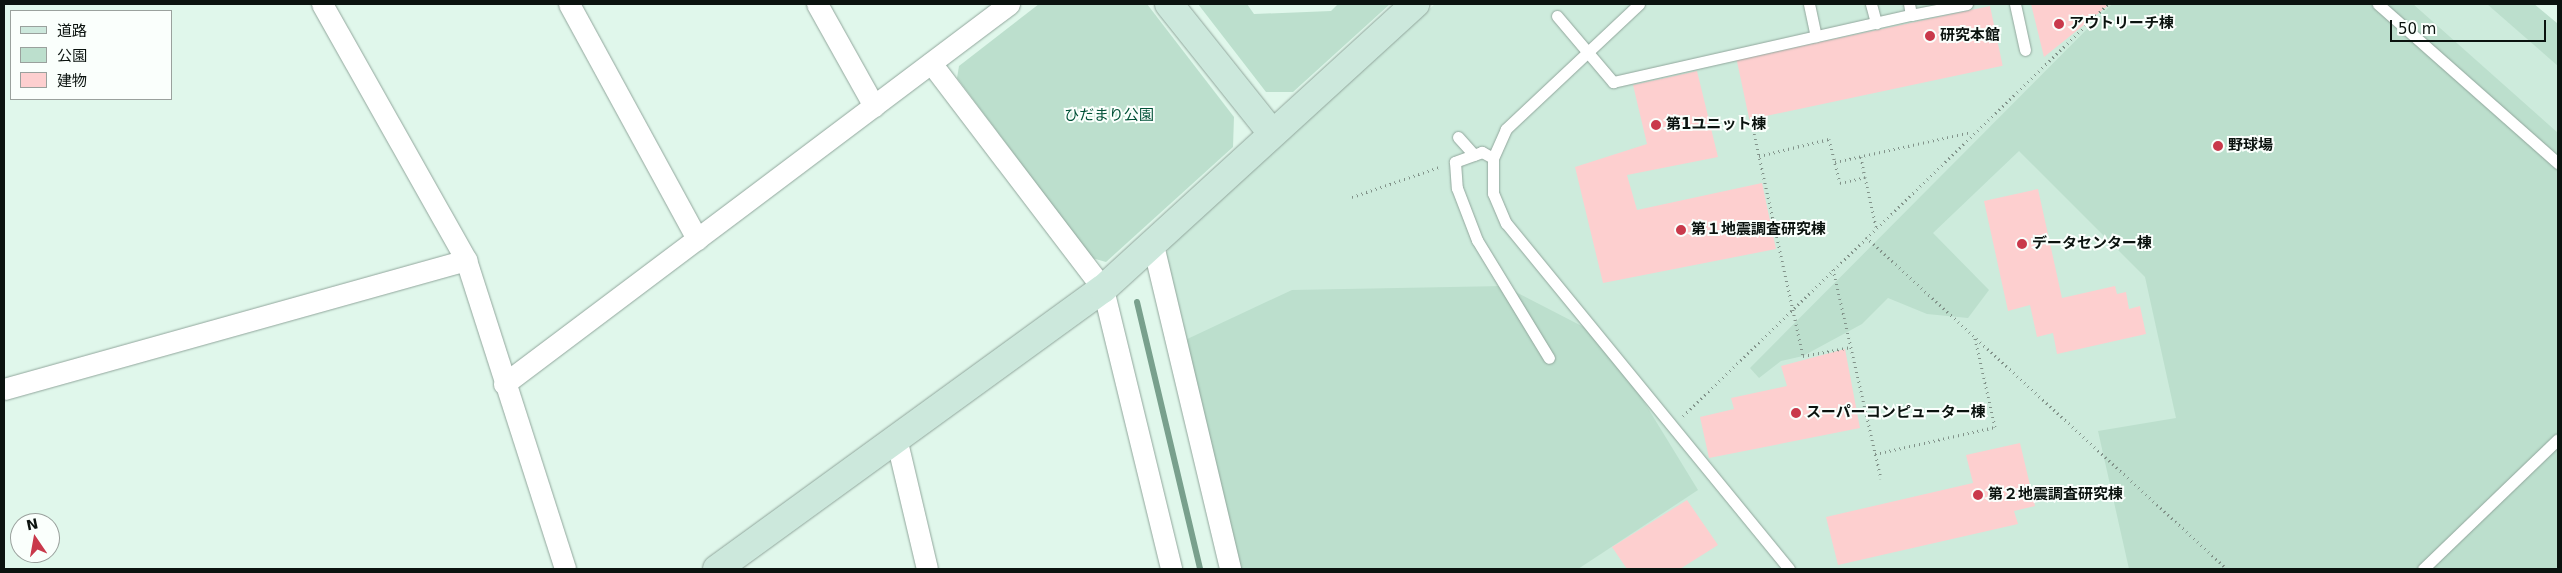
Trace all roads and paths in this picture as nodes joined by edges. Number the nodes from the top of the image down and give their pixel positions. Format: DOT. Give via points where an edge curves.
graph roads {
  1 [pos="322,4"];
  2 [pos="569,4"];
  3 [pos="817,4"];
  4 [pos="1009,4"];
  5 [pos="1169,4"];
  6 [pos="1415,4"];
  7 [pos="1639,4"];
  8 [pos="1809,4"];
  9 [pos="1871,4"];
  10 [pos="1967,4"];
  11 [pos="2015,4"];
  12 [pos="2108,4"];
  13 [pos="2378,4"];
  14 [pos="1910,9"];
  15 [pos="1556,16"];
  16 [pos="1876,22"];
  17 [pos="1816,36"];
  18 [pos="1586,49"];
  19 [pos="2026,50"];
  20 [pos="931,63"];
  21 [pos="874,106"];
  22 [pos="1752,124"];
  23 [pos="1973,132"];
  24 [pos="1272,133"];
  25 [pos="1458,137"];
  26 [pos="1474,155"];
  27 [pos="1760,156"];
  28 [pos="1861,156"];
  29 [pos="1493,158"];
  30 [pos="1455,162"];
  31 [pos="1835,162"];
  32 [pos="2558,163"];
  33 [pos="1865,177"];
  34 [pos="1352,197"];
  35 [pos="1876,227"];
  36 [pos="1866,237"];
  37 [pos="697,239"];
  38 [pos="1153,245"];
  39 [pos="466,260"];
  40 [pos="1833,269"];
  41 [pos="1103,289"];
  42 [pos="1791,311"];
  43 [pos="1975,337"];
  44 [pos="1851,347"];
  45 [pos="1549,358"];
  46 [pos="504,384"];
  47 [pos="4,389"];
  48 [pos="1674,425"];
  49 [pos="2558,439"];
  50 [pos="897,442"];
  51 [pos="1875,454"];
  52 [pos="1881,479"];
  53 [pos="565,569"];
  54 [pos="717,569"];
  55 [pos="927,569"];
  56 [pos="1171,569"];
  57 [pos="1230,569"];
  58 [pos="1789,569"];
  59 [pos="2227,569"];
  60 [pos="2423,569"];
  1 -- 39 [label="street"];
  2 -- 37 [label="street"];
  3 -- 21 [label="street"];
  4 -- 20 [label="street"];
  5 -- 24 [label="street"];
  6 -- 24 [label="street"];
  7 -- 18 [label="lane"];
  8 -- 17 [label="lane"];
  9 -- 16 [label="lane"];
  10 -- 14 [label="lane"];
  11 -- 19 [label="lane"];
  12 -- 23 [label="path"];
  13 -- 32 [label="lane"];
  14 -- 16 [label="lane"];
  15 -- 18 [label="lane"];
  16 -- 17 [label="lane"];
  17 -- 18 [label="lane" via="1613,82"];
  18 -- 29 [label="lane" via="1506,129"];
  20 -- 21 [label="street"];
  20 -- 41 [label="street"];
  21 -- 37 [label="street"];
  22 -- 27 [label="path"];
  23 -- 28 [label="path"];
  23 -- 35 [label="path"];
  24 -- 38 [label="street"];
  25 -- 26 [label="lane"];
  26 -- 29 [label="lane" via="1482,152"];
  26 -- 30 [label="lane"];
  27 -- 31 [label="path" via="1829,139"];
  27 -- 42 [label="path"];
  28 -- 31 [label="path"];
  28 -- 33 [label="path"];
  29 -- 48 [label="lane" via="1493,192 1506,224"];
  30 -- 34 [label="path"];
  30 -- 45 [label="lane" via="1457,188 1477,240"];
  31 -- 33 [label="path" via="1840,183"];
  33 -- 35 [label="path"];
  35 -- 36 [label="path"];
  36 -- 40 [label="path"];
  36 -- 43 [label="path"];
  37 -- 46 [label="street"];
  38 -- 41 [label="street"];
  38 -- 57 [label="street"];
  39 -- 46 [label="street"];
  39 -- 47 [label="street"];
  40 -- 42 [label="path"];
  40 -- 44 [label="path"];
  41 -- 50 [label="street"];
  41 -- 56 [label="street"];
  42 -- 44 [label="path" via="1803,356"];
  42 -- 48 [label="path"];
  43 -- 51 [label="path" via="1995,427"];
  43 -- 59 [label="path"];
  44 -- 51 [label="path"];
  46 -- 53 [label="street"];
  48 -- 58 [label="lane"];
  49 -- 60 [label="lane"];
  50 -- 54 [label="street"];
  50 -- 55 [label="street"];
  51 -- 52 [label="path"];
}
